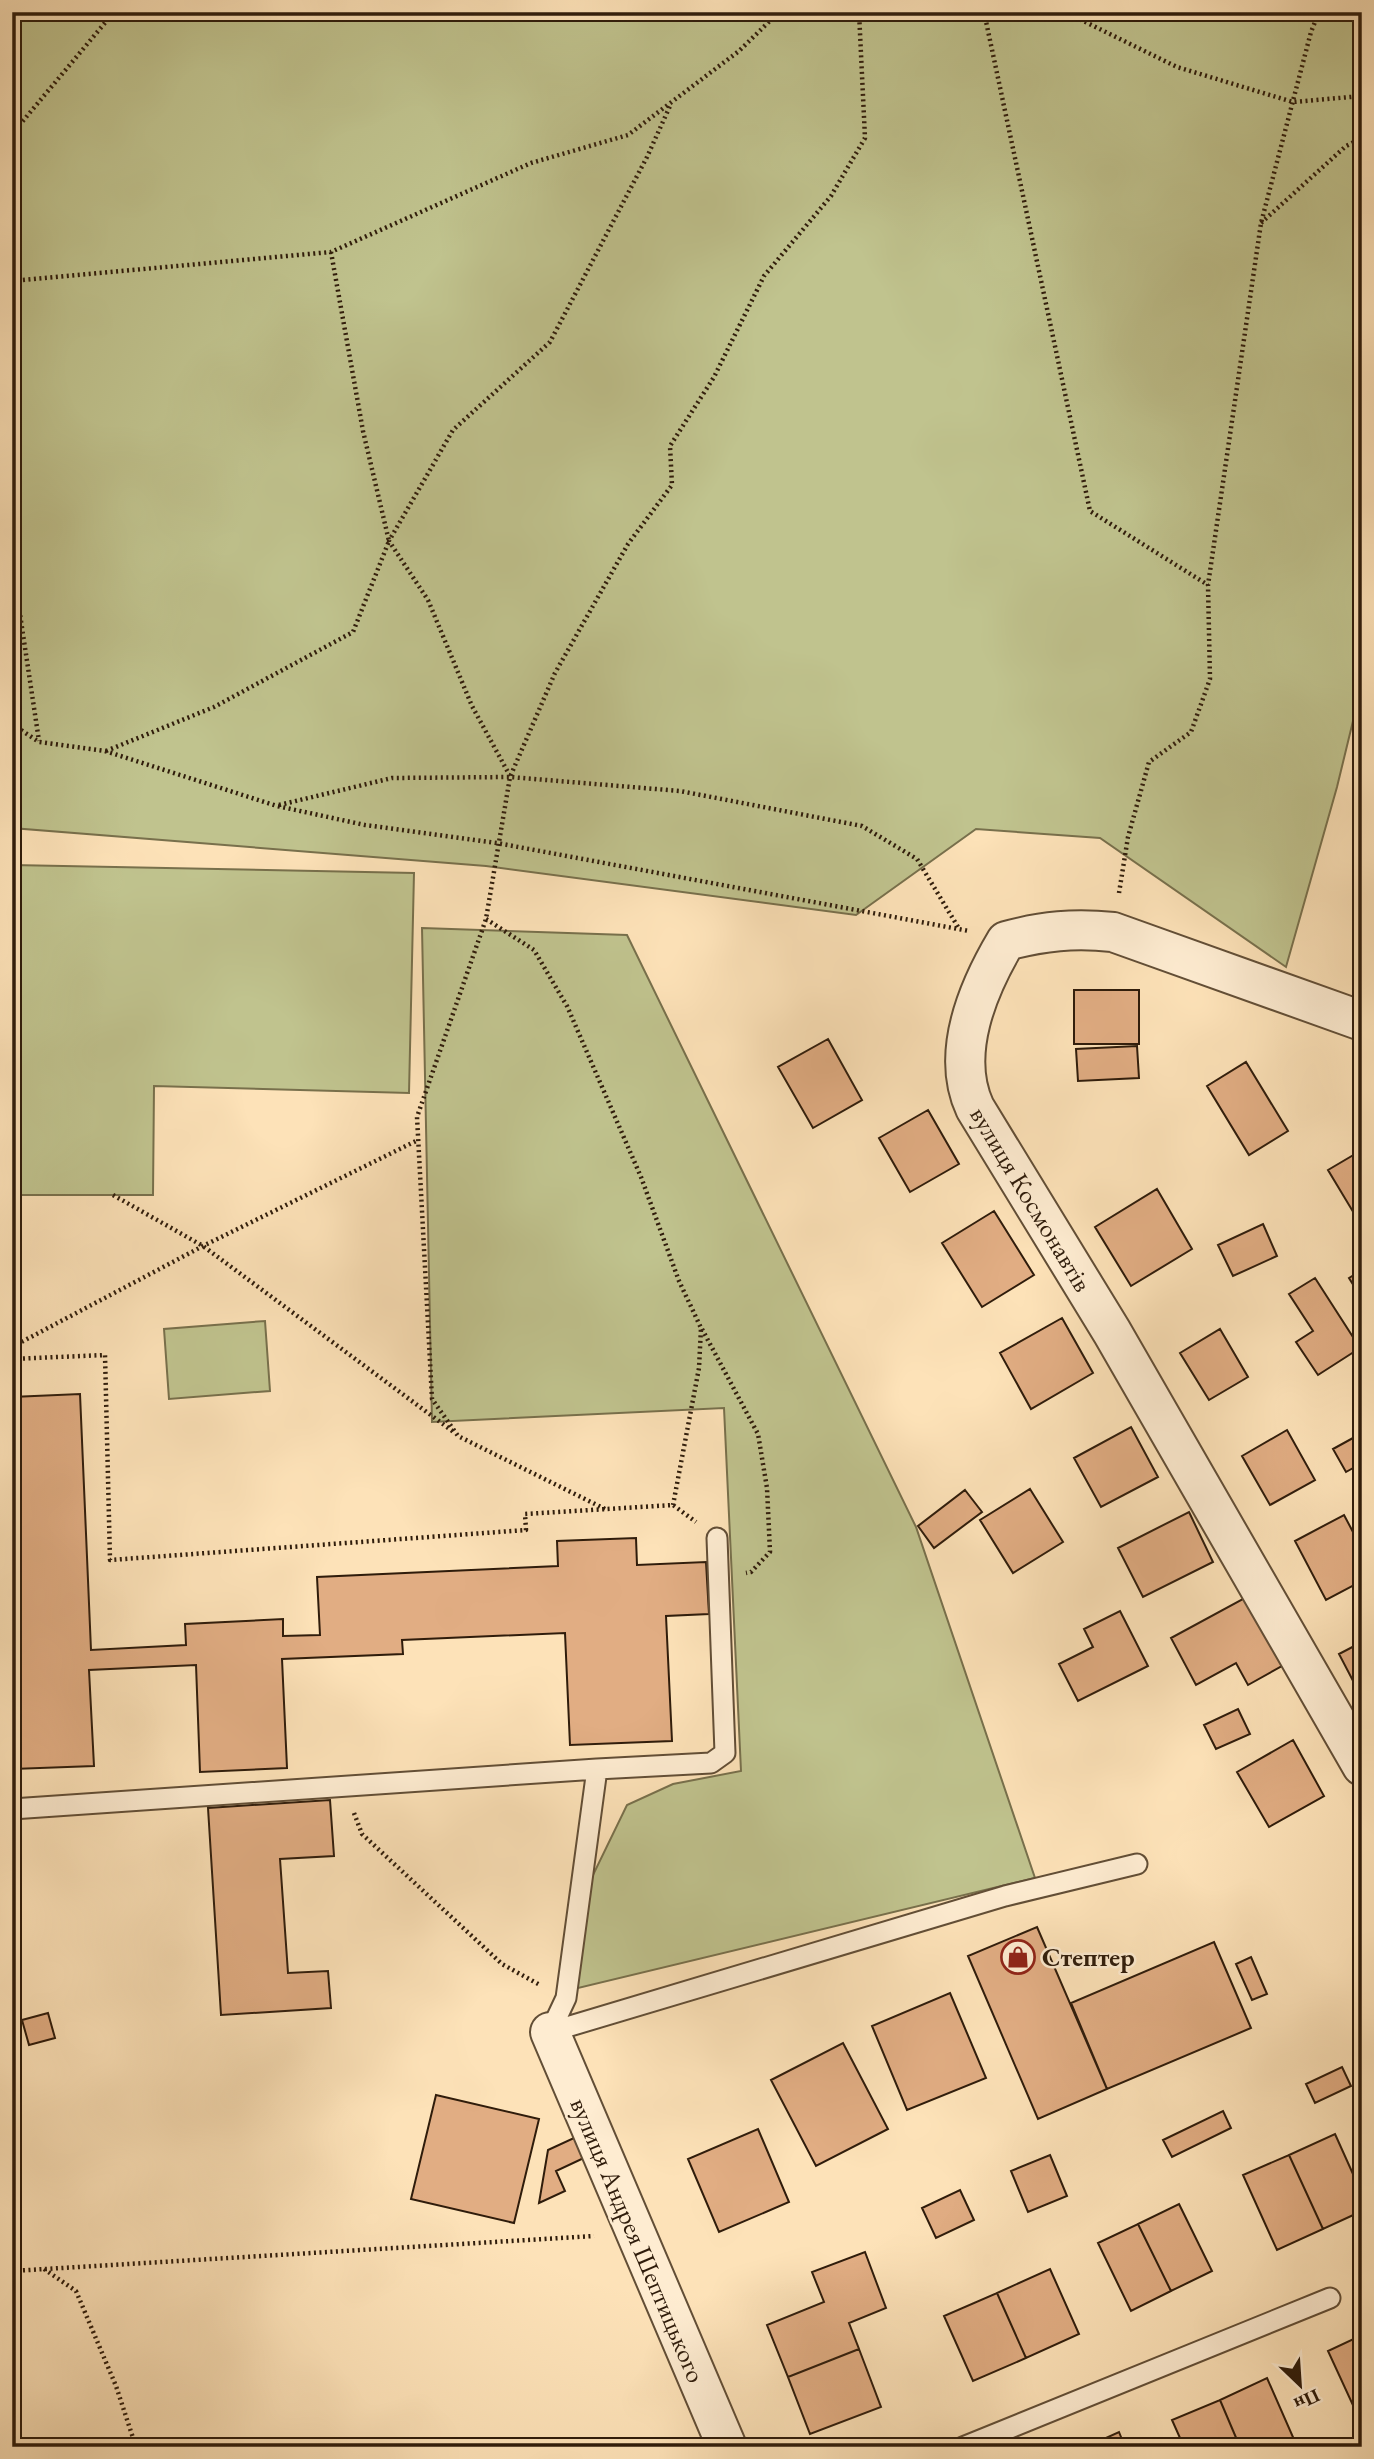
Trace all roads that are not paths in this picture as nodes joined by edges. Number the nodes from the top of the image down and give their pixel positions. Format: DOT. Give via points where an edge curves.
graph roads {
  1 [pos="1362,1021"];
  2 [pos="718,1538"];
  3 [pos="1362,1766"];
  4 [pos="597,1769"];
  5 [pos="12,1809"];
  6 [pos="1136,1864"];
  7 [pos="550,2032"];
  8 [pos="1330,2298"];
  9 [pos="727,2447"];
  10 [pos="963,2447"];
  1 -- 3 [label="street, вулиця Космонавтів" via="1113,932 1047,930 1006,941 977,995 964,1072 967,1091"];
  2 -- 4 [label="lane" via="725,1753 711,1763"];
  4 -- 5 [label="lane"];
  4 -- 7 [label="lane" via="566,1998"];
  6 -- 7 [label="lane" via="1005,1896"];
  7 -- 9 [label="street, вулиця Андрея Шептицького"];
  8 -- 10 [label="lane"];
}
